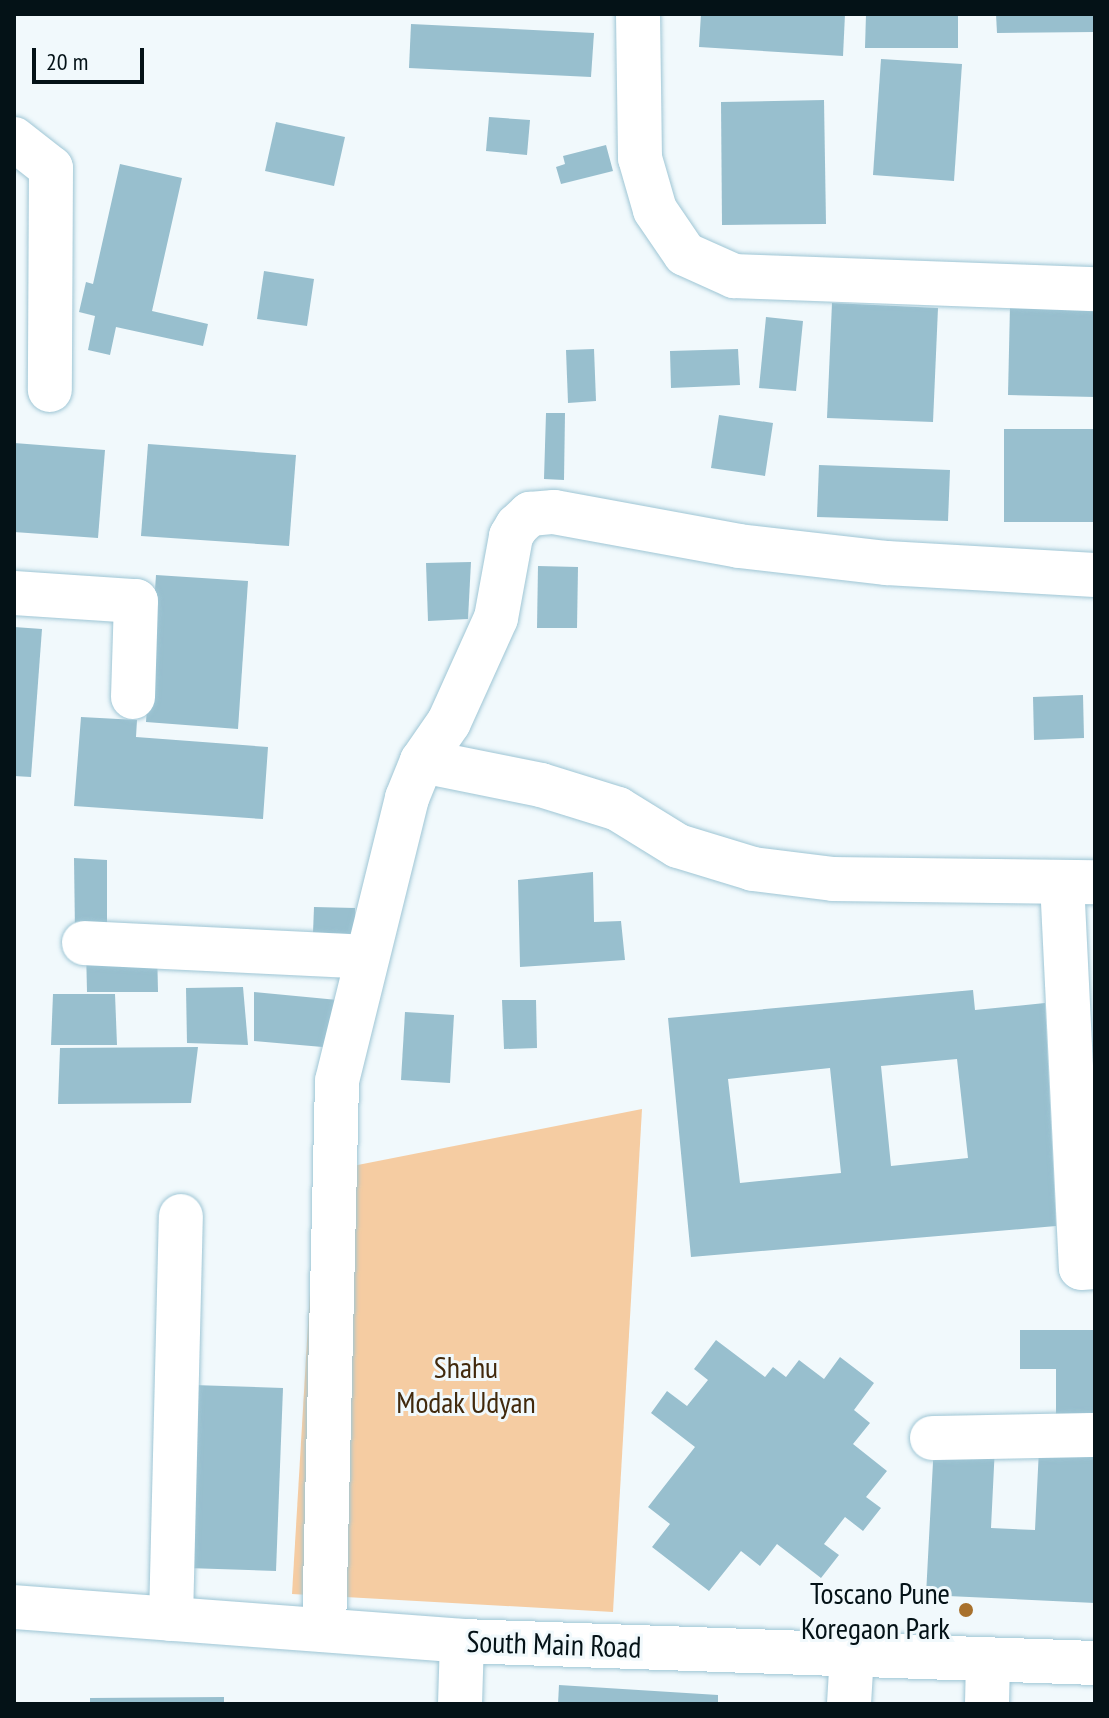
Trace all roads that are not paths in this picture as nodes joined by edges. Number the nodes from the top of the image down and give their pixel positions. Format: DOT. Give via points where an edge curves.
graph roads {
  1 [pos="638,14"];
  2 [pos="14,139"];
  3 [pos="1095,289"];
  4 [pos="50,390"];
  5 [pos="1095,575"];
  6 [pos="14,593"];
  7 [pos="133,697"];
  8 [pos="422,761"];
  9 [pos="1079,882"];
  10 [pos="84,943"];
  11 [pos="367,957"];
  12 [pos="181,1216"];
  13 [pos="1095,1267"];
  14 [pos="1095,1435"];
  15 [pos="932,1438"];
  16 [pos="14,1607"];
  17 [pos="171,1619"];
  18 [pos="324,1630"];
  19 [pos="462,1641"];
  20 [pos="852,1654"];
  21 [pos="988,1659"];
  22 [pos="1095,1663"];
  23 [pos="460,1704"];
  24 [pos="849,1704"];
  25 [pos="987,1704"];
  1 -- 3 [label="street" via="640,158 655,210 685,254 734,276"];
  2 -- 4 [label="street" via="51,168"];
  5 -- 8 [label="street" via="872,561 739,546 554,512 530,514 511,536 491,629 449,722"];
  6 -- 7 [label="street" via="136,601"];
  8 -- 9 [label="street" via="541,785 618,809 678,846 753,869 833,879"];
  8 -- 11 [label="street" via="407,798"];
  9 -- 13 [label="street" via="1081,1268"];
  10 -- 11 [label="street"];
  11 -- 18 [label="street" via="337,1081"];
  12 -- 17 [label="street"];
  14 -- 15 [label="street"];
  16 -- 17 [label="street, South Main Road"];
  17 -- 18 [label="street, South Main Road"];
  18 -- 19 [label="street, South Main Road"];
  19 -- 20 [label="street, South Main Road"];
  19 -- 23 [label="street"];
  20 -- 21 [label="street, South Main Road"];
  20 -- 24 [label="street"];
  21 -- 22 [label="street, South Main Road"];
  21 -- 25 [label="street"];
}
